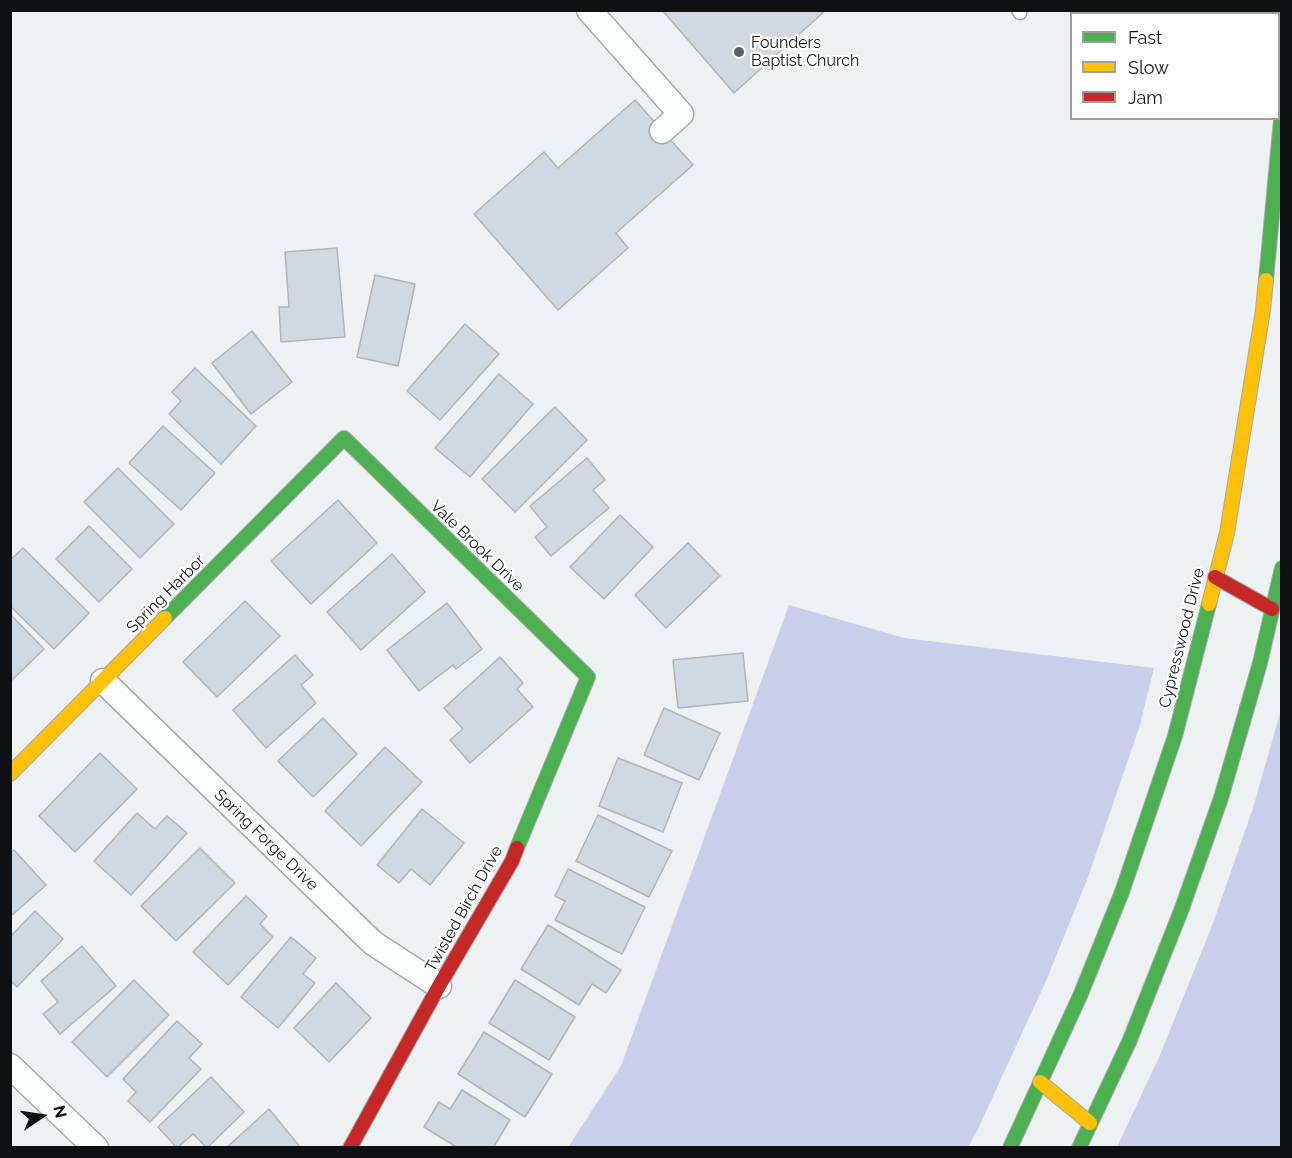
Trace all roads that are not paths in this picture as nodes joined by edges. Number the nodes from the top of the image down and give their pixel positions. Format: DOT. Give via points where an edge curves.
graph roads {
  1 [pos="589,10"];
  2 [pos="1281,109"];
  3 [pos="662,131"];
  4 [pos="344,438"];
  5 [pos="1281,568"];
  6 [pos="1215,577"];
  7 [pos="1272,609"];
  8 [pos="588,677"];
  9 [pos="103,681"];
  10 [pos="10,774"];
  11 [pos="439,986"];
  12 [pos="10,1066"];
  13 [pos="1040,1082"];
  14 [pos="1090,1123"];
  15 [pos="96,1148"];
  16 [pos="350,1148"];
  17 [pos="1010,1148"];
  18 [pos="1079,1148"];
  1 -- 3 [label="street" via="681,114"];
  2 -- 6 [label="main road, Cypresswood Drive" via="1263,310 1227,533"];
  4 -- 8 [label="main road, Vale Brook Drive"];
  4 -- 9 [label="main road, Spring Harbor"];
  5 -- 7 [label="main road"];
  6 -- 7 [label="main road"];
  6 -- 13 [label="main road, Cypresswood Drive" via="1175,736 1125,881 1080,996"];
  7 -- 14 [label="main road" via="1221,798 1181,911 1129,1042"];
  8 -- 11 [label="main road, Twisted Birch Drive" via="512,861"];
  9 -- 10 [label="main road, Spring Harbor"];
  9 -- 11 [label="street, Spring Forge Drive" via="374,944"];
  11 -- 16 [label="main road, Twisted Birch Drive"];
  12 -- 15 [label="street"];
  13 -- 14 [label="main road"];
  13 -- 17 [label="main road, Cypresswood Drive"];
  14 -- 18 [label="main road"];
}
